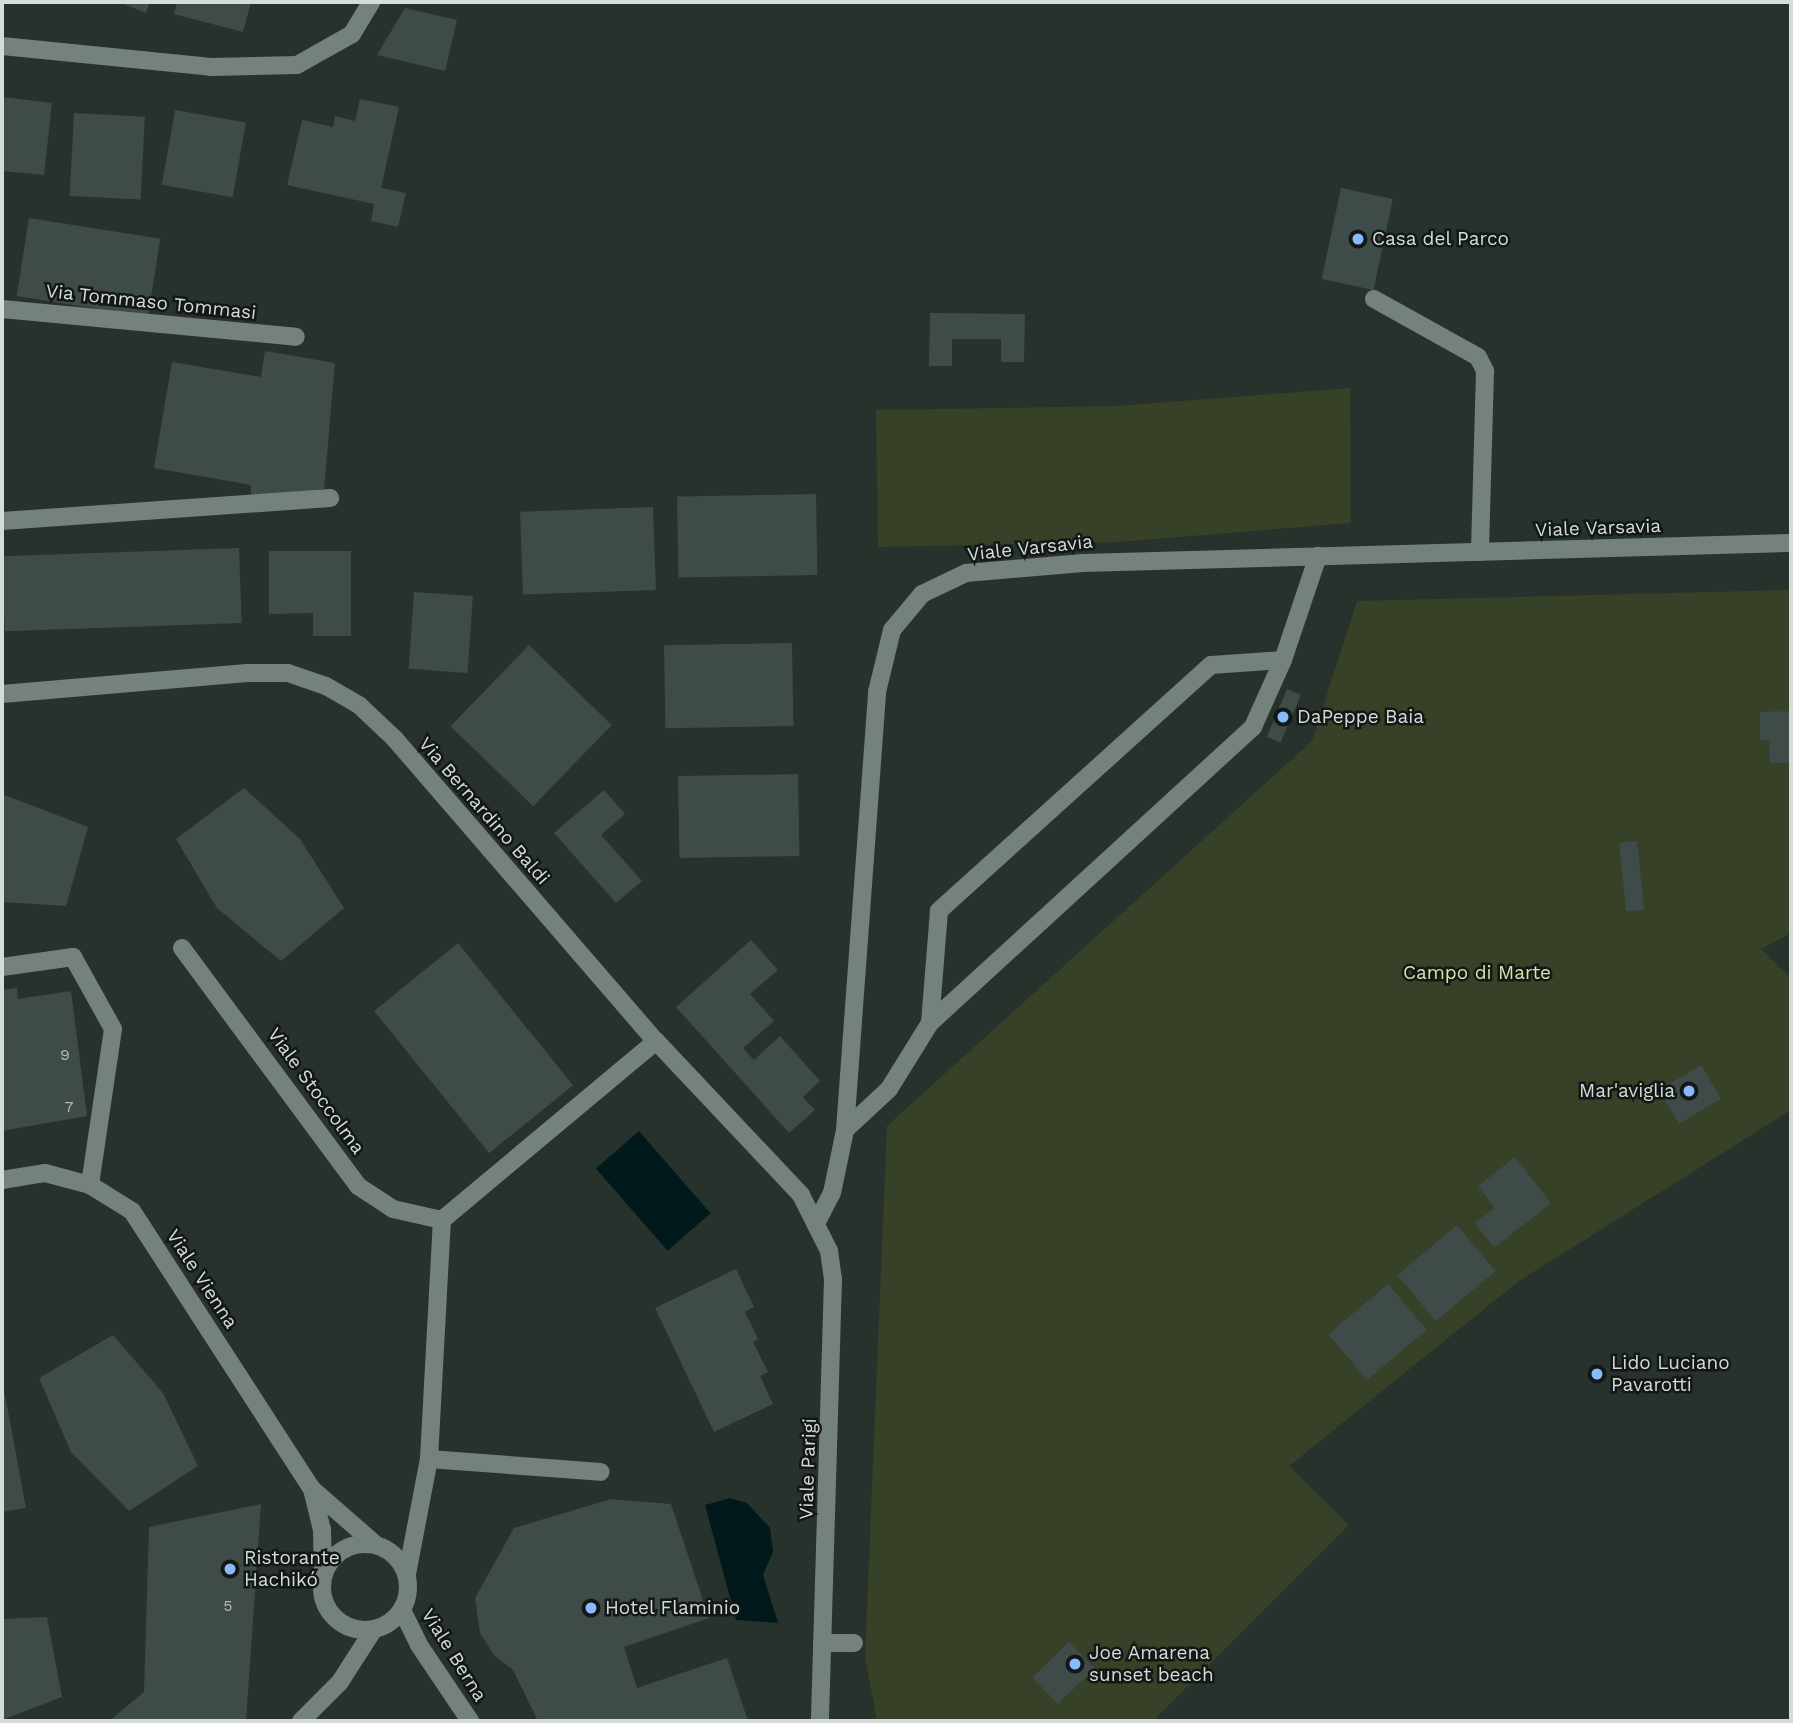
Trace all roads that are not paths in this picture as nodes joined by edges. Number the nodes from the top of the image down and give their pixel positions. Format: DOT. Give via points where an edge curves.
graph roads {
  1 [pos="371,2"];
  2 [pos="2,46"];
  3 [pos="1374,299"];
  4 [pos="2,309"];
  5 [pos="296,337"];
  6 [pos="330,498"];
  7 [pos="2,521"];
  8 [pos="1791,543"];
  9 [pos="1480,552"];
  10 [pos="1318,556"];
  11 [pos="1283,660"];
  12 [pos="2,694"];
  13 [pos="182,948"];
  14 [pos="2,967"];
  15 [pos="930,1023"];
  16 [pos="656,1041"];
  17 [pos="845,1130"];
  18 [pos="2,1180"];
  19 [pos="90,1185"];
  20 [pos="442,1220"];
  21 [pos="818,1220"];
  22 [pos="429,1459"];
  23 [pos="601,1472"];
  24 [pos="312,1489"];
  25 [pos="375,1544"];
  26 [pos="407,1574"];
  27 [pos="323,1577"];
  28 [pos="402,1610"];
  29 [pos="374,1629"];
  30 [pos="822,1643"];
  31 [pos="854,1643"];
  32 [pos="301,1721"];
  33 [pos="470,1721"];
  34 [pos="820,1721"];
  1 -- 2 [label="street" via="352,34 297,65 211,67"];
  3 -- 9 [label="street" via="1478,357 1485,371"];
  4 -- 5 [label="street, Via Tommaso Tommasi"];
  6 -- 7 [label="street"];
  8 -- 9 [label="street, Viale Varsavia"];
  9 -- 10 [label="street, Viale Varsavia"];
  10 -- 11 [label="street"];
  10 -- 17 [label="street, Viale Varsavia" via="1083,563 966,573 922,594 892,630 877,692"];
  11 -- 15 [label="street" via="1253,727"];
  11 -- 15 [label="street" via="1211,665 939,911"];
  12 -- 16 [label="street, Via Bernardino Baldi" via="247,673 288,673 326,686 360,706 394,738"];
  13 -- 20 [label="street, Viale Stoccolma" via="358,1186 393,1209"];
  14 -- 19 [label="street" via="73,957 113,1029"];
  15 -- 17 [label="street" via="889,1089"];
  16 -- 20 [label="street"];
  16 -- 21 [label="street, Via Bernardino Baldi" via="801,1195"];
  17 -- 21 [label="street, Viale Varsavia" via="832,1193"];
  18 -- 19 [label="street, Viale Vienna" via="45,1173"];
  19 -- 24 [label="street, Viale Vienna" via="132,1210"];
  20 -- 22 [label="street"];
  21 -- 30 [label="street, Viale Parigi" via="829,1251 832,1279"];
  22 -- 23 [label="street"];
  22 -- 26 [label="street"];
  24 -- 25 [label="street"];
  24 -- 27 [label="street" via="322,1530"];
  25 -- 26 [label="street" via="395,1555"];
  25 -- 27 [label="street" via="348,1546 328,1564"];
  26 -- 28 [label="street" via="409,1587"];
  27 -- 29 [label="street" via="322,1591 334,1617 360,1630"];
  28 -- 29 [label="street" via="385,1626"];
  28 -- 33 [label="street, Viale Berna" via="419,1645"];
  29 -- 32 [label="street" via="340,1682"];
  30 -- 31 [label="street"];
  30 -- 34 [label="street, Viale Parigi"];
}
